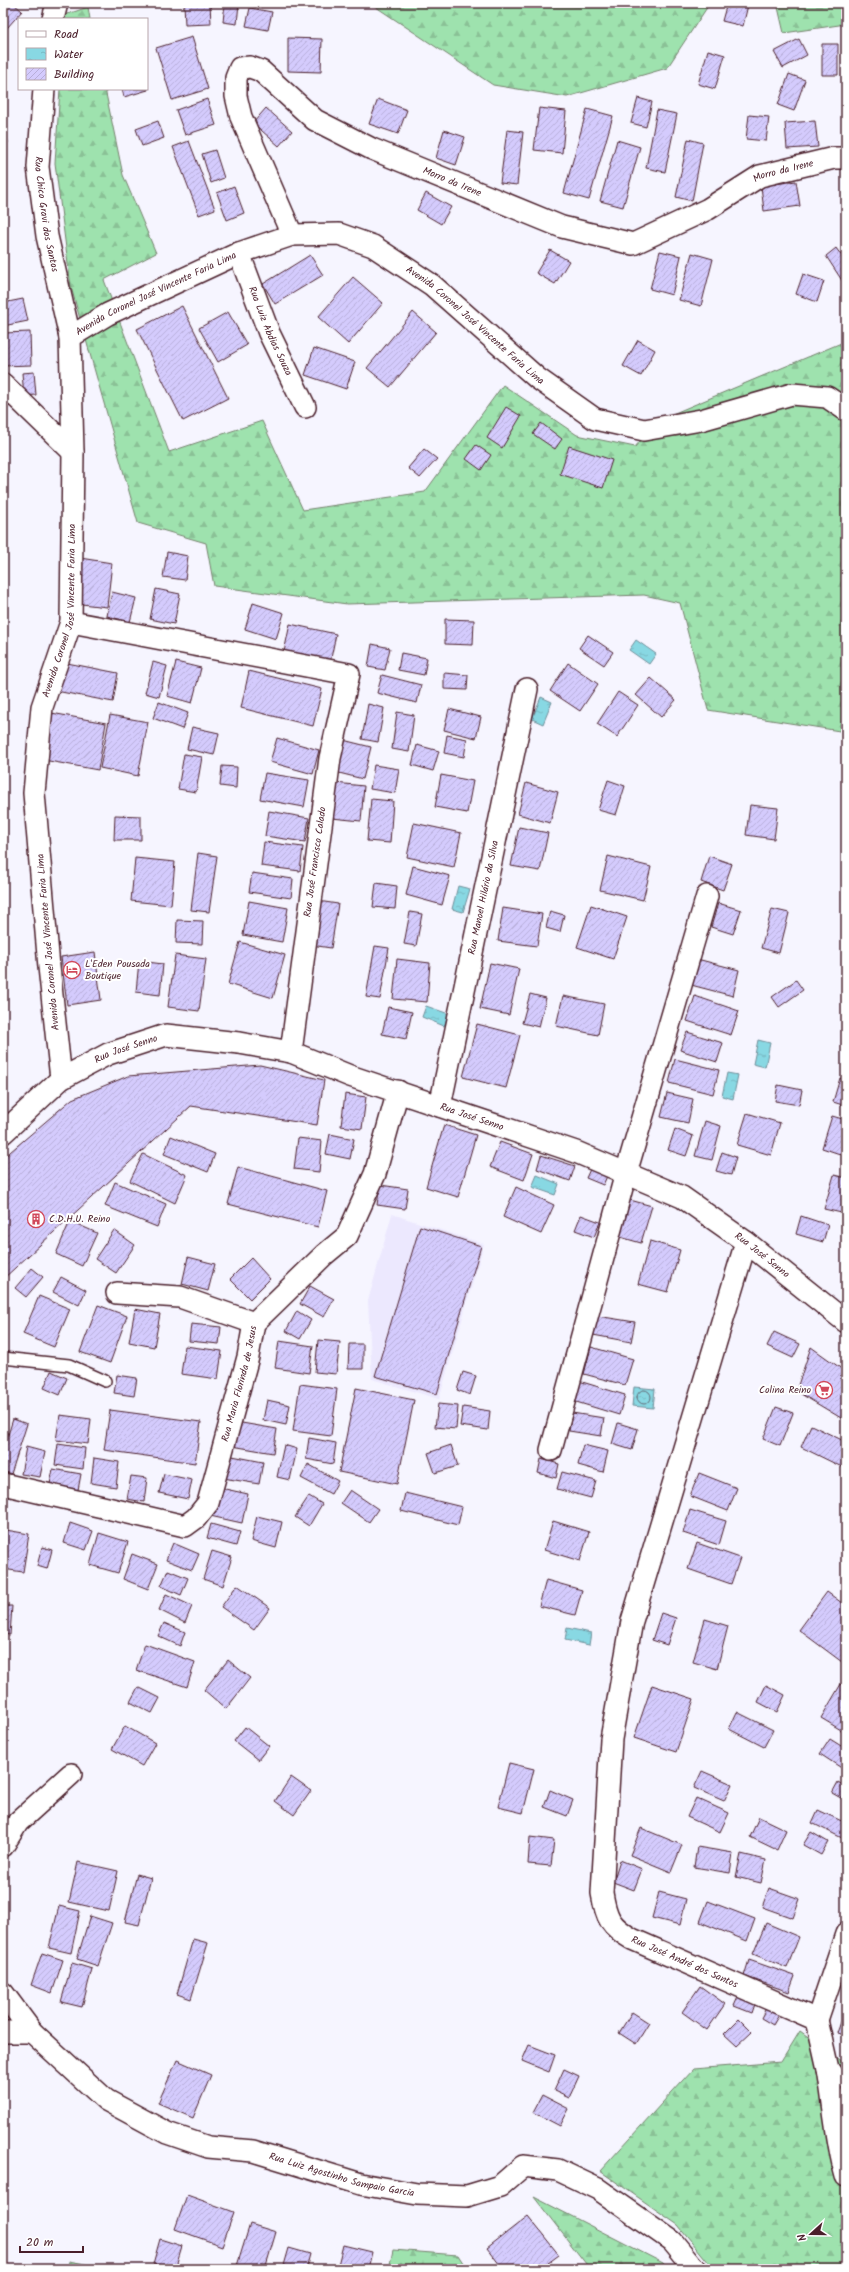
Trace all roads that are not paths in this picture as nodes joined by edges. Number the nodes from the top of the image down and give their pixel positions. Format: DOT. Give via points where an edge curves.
graph roads {
  1 [pos="57,3"];
  2 [pos="53,18"];
  3 [pos="44,90"];
  4 [pos="846,158"];
  5 [pos="292,235"];
  6 [pos="239,253"];
  7 [pos="70,337"];
  8 [pos="3,384"];
  9 [pos="305,407"];
  10 [pos="846,410"];
  11 [pos="74,452"];
  12 [pos="71,622"];
  13 [pos="527,689"];
  14 [pos="707,896"];
  15 [pos="291,1052"];
  16 [pos="61,1079"];
  17 [pos="398,1091"];
  18 [pos="440,1106"];
  19 [pos="3,1133"];
  20 [pos="626,1173"];
  21 [pos="746,1242"];
  22 [pos="117,1292"];
  23 [pos="846,1322"];
  24 [pos="254,1323"];
  25 [pos="3,1358"];
  26 [pos="105,1381"];
  27 [pos="551,1450"];
  28 [pos="3,1484"];
  29 [pos="71,1774"];
  30 [pos="3,1846"];
  31 [pos="846,1934"];
  32 [pos="3,1993"];
  33 [pos="817,2020"];
  34 [pos="3,2032"];
  35 [pos="32,2032"];
  36 [pos="828,2069"];
  37 [pos="846,2093"];
  38 [pos="846,2176"];
  39 [pos="695,2269"];
  1 -- 2 [label="street"];
  3 -- 7 [label="street, Rua Chico Gravi dos Santos" via="38,167 47,236"];
  4 -- 5 [label="street, Morro da Irene" via="834,158 760,176 708,209 633,244 562,226 372,149 315,120 261,71 250,67 240,68 236,78 236,96 242,117"];
  5 -- 6 [label="street, Avenida Coronel José Vincente Faria Lima"];
  5 -- 10 [label="street, Avenida Coronel José Vincente Faria Lima" via="339,234 373,246 432,285 537,378 595,419 644,430 701,420 792,394 827,397"];
  6 -- 7 [label="street, Avenida Coronel José Vincente Faria Lima" via="108,314"];
  6 -- 9 [label="street, Rua Luiz Abdias Souza" via="270,333"];
  7 -- 11 [label="street, Avenida Coronel José Vincente Faria Lima"];
  8 -- 11 [label="street"];
  11 -- 12 [label="street, Avenida Coronel José Vincente Faria Lima"];
  12 -- 15 [label="street, Rua José Francisco Calado" via="349,674 330,758"];
  12 -- 16 [label="street, Avenida Coronel José Vincente Faria Lima" via="42,707 34,793"];
  13 -- 18 [label="street, Rua Manoel Hilário da Silva"];
  14 -- 20 [label="street"];
  15 -- 16 [label="street, Rua José Senno" via="166,1035 108,1054"];
  15 -- 17 [label="street, Rua José Senno" via="350,1076"];
  16 -- 19 [label="street, Rua José Senno"];
  17 -- 18 [label="street, Rua José Senno"];
  17 -- 24 [label="street, Rua Maria Florinda de Jesus" via="375,1174 347,1236"];
  18 -- 20 [label="street, Rua José Senno" via="576,1152"];
  20 -- 21 [label="street, Rua José Senno" via="682,1197"];
  20 -- 27 [label="street"];
  21 -- 23 [label="street, Rua José Senno"];
  21 -- 33 [label="street, Rua José André dos Santos" via="632,1621 611,1739 602,1893 606,1914 615,1929 632,1939"];
  22 -- 24 [label="street" via="180,1297"];
  24 -- 28 [label="street, Rua Maria Florinda de Jesus" via="248,1357 208,1503 196,1518 185,1526"];
  25 -- 26 [label="lane" via="69,1366"];
  29 -- 30 [label="street" via="18,1822"];
  31 -- 33 [label="street"];
  32 -- 35 [label="street, Rua Luiz Agostinho Sampaio Garcia"];
  33 -- 36 [label="street"];
  34 -- 35 [label="street"];
  35 -- 39 [label="street, Rua Luiz Agostinho Sampaio Garcia" via="106,2100 167,2133 208,2147 253,2151 362,2184 418,2194 468,2196 500,2186 523,2166 558,2170 598,2189 672,2241"];
  36 -- 37 [label="street"];
  36 -- 38 [label="street" via="837,2123 838,2148"];
}
